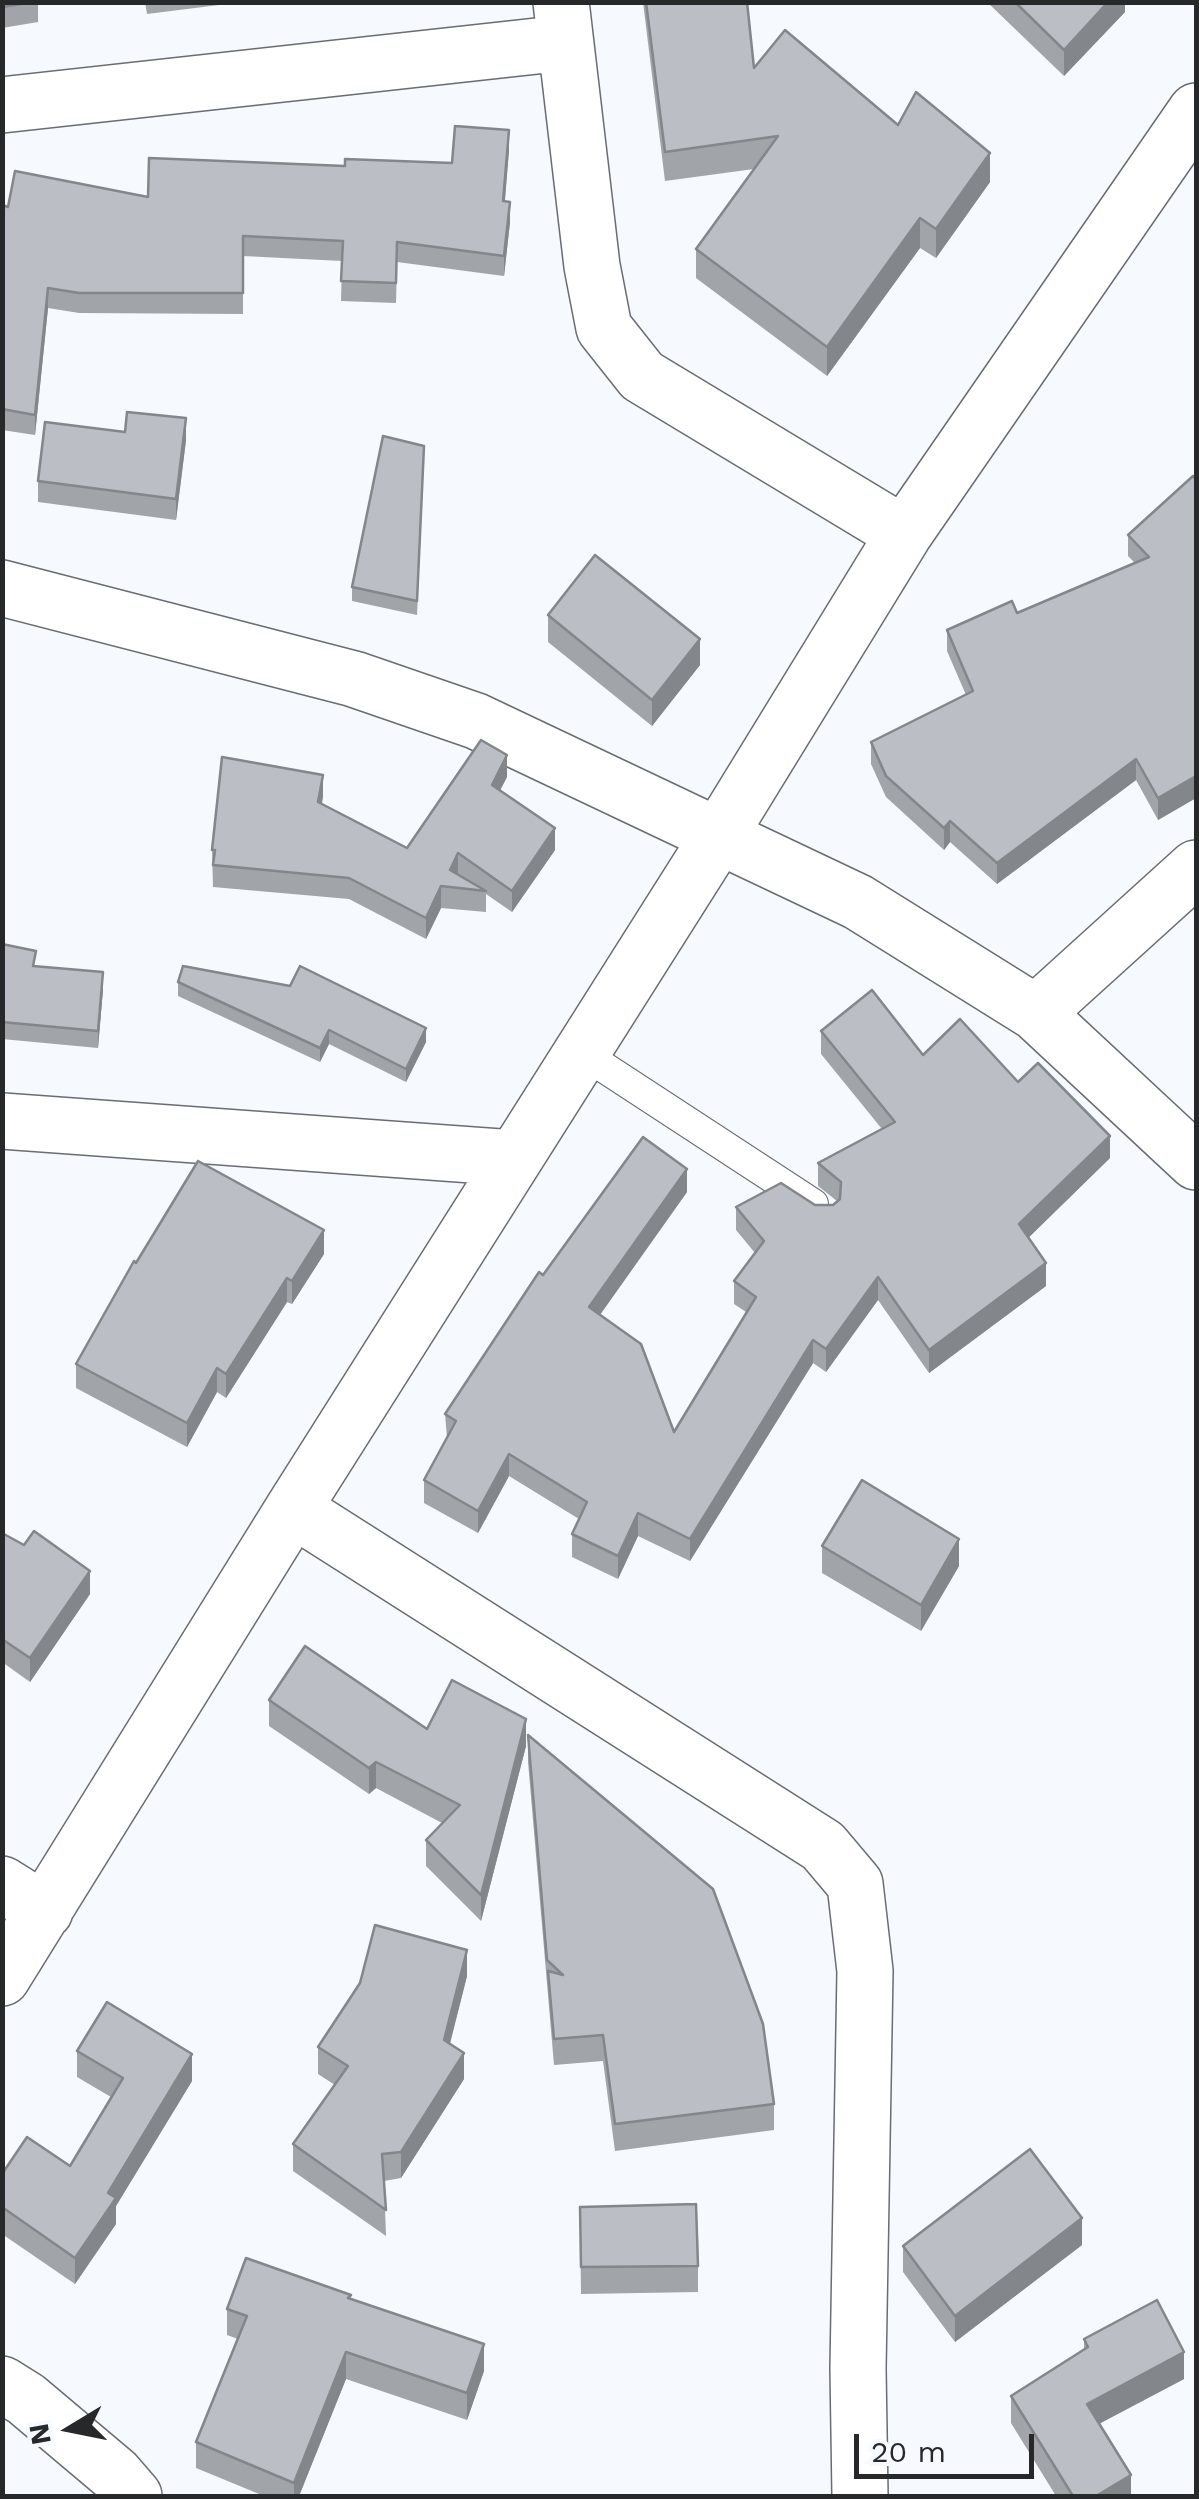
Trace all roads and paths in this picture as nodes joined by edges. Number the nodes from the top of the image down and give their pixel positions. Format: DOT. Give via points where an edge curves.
graph roads {
  1 [pos="562,23"];
  2 [pos="2,105"];
  3 [pos="1196,111"];
  4 [pos="904,534"];
  5 [pos="2,588"];
  6 [pos="718,837"];
  7 [pos="1196,868"];
  8 [pos="1036,1013"];
  9 [pos="582,1052"];
  10 [pos="2,1120"];
  11 [pos="514,1158"];
  12 [pos="1196,1162"];
  13 [pos="824,1212"];
  14 [pos="292,1509"];
  15 [pos="24,1897"];
  16 [pos="2,1978"];
  17 [pos="2,2384"];
  18 [pos="134,2496"];
  19 [pos="860,2496"];
  1 -- 2 [label="street"];
  1 -- 4 [label="street" via="604,328 642,376"];
  3 -- 4 [label="street"];
  4 -- 6 [label="street"];
  5 -- 6 [label="street" via="354,680 459,715"];
  6 -- 8 [label="street" via="858,902"];
  6 -- 9 [label="street"];
  7 -- 8 [label="street"];
  8 -- 12 [label="street"];
  9 -- 11 [label="street"];
  9 -- 13 [label="lane"];
  10 -- 11 [label="street"];
  11 -- 14 [label="street"];
  14 -- 15 [label="street"];
  14 -- 19 [label="street" via="823,1846 855,1884 865,1972"];
  15 -- 16 [label="street"];
  17 -- 18 [label="street"];
}
